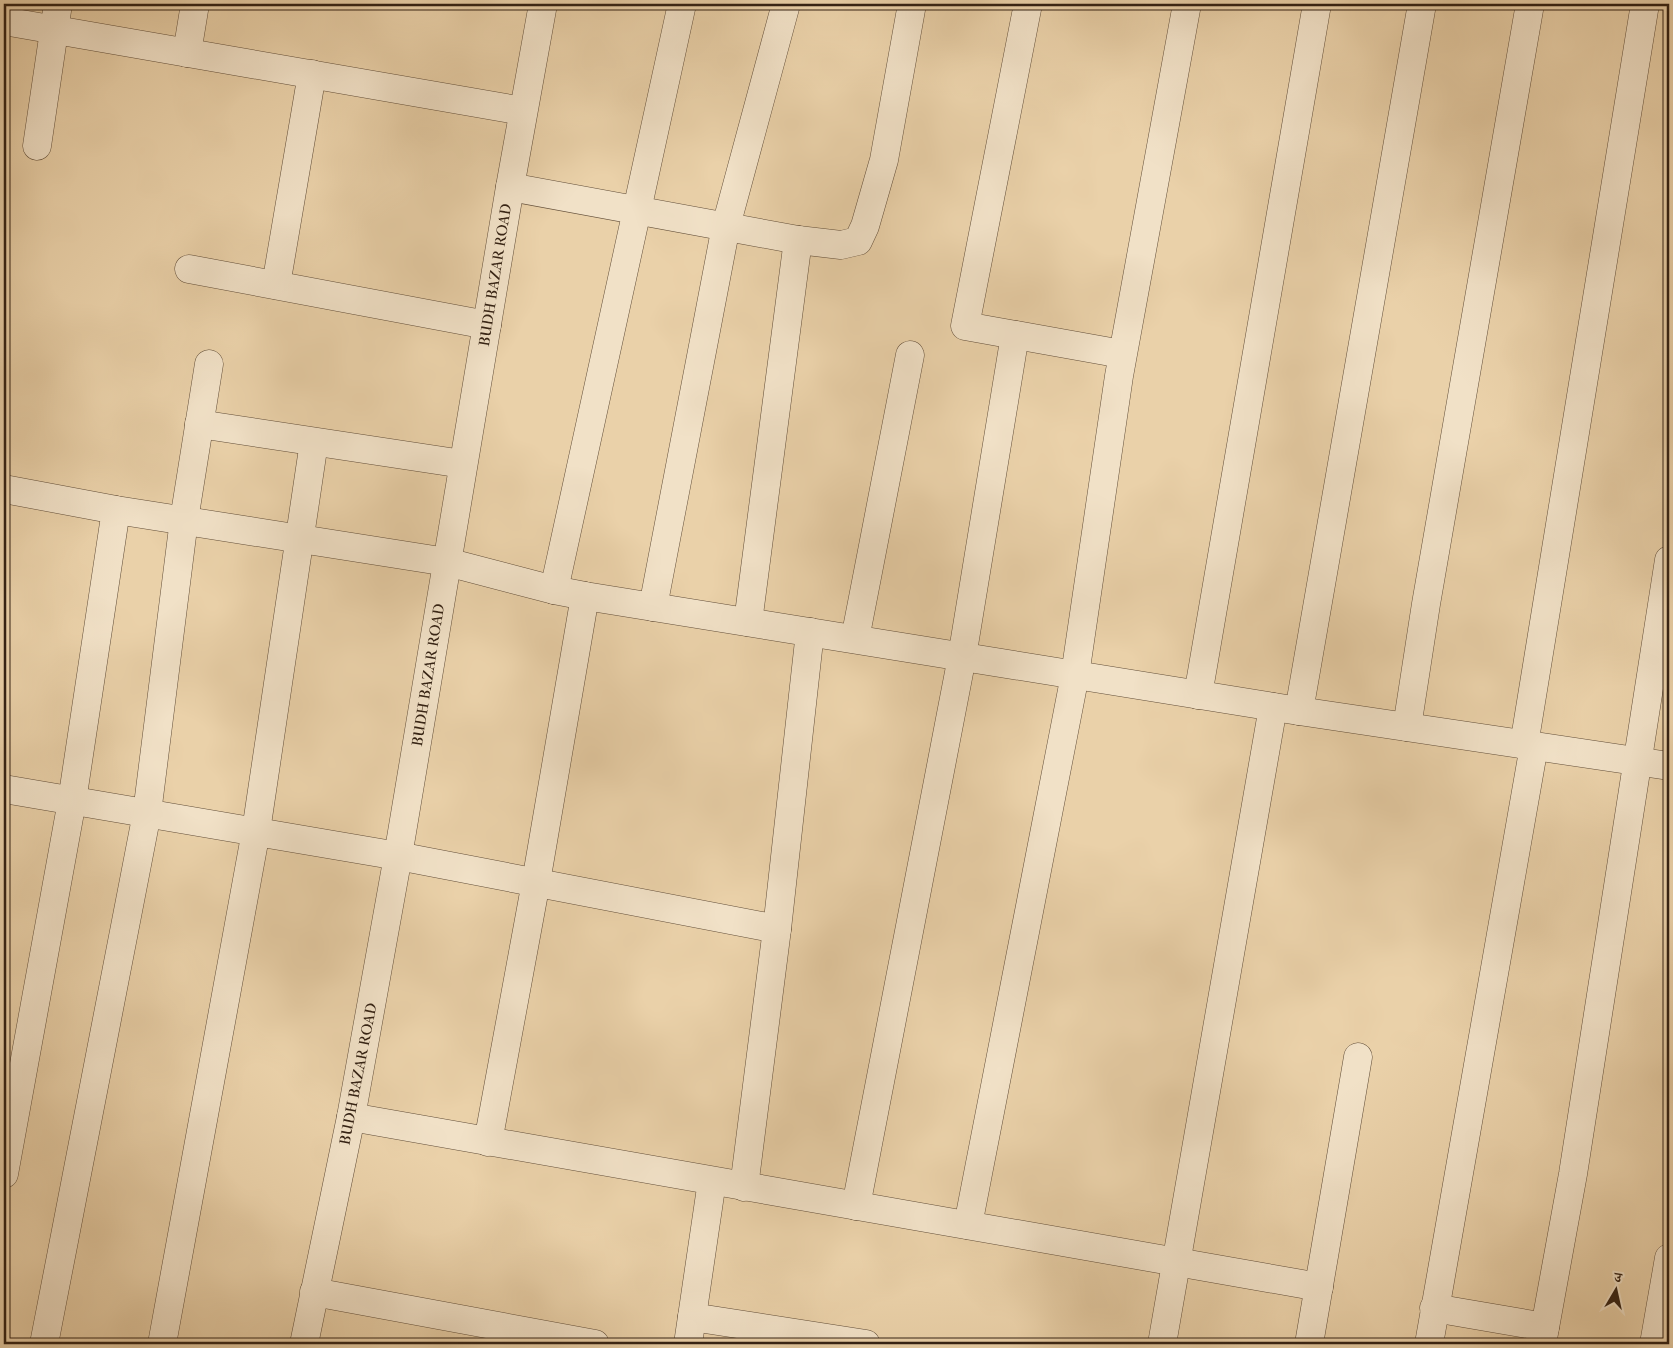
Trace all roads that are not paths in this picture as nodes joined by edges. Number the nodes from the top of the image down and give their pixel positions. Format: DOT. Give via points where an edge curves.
graph roads {
  1 [pos="195,4"];
  2 [pos="543,4"];
  3 [pos="682,4"];
  4 [pos="786,4"];
  5 [pos="912,4"];
  6 [pos="1028,4"];
  7 [pos="1187,4"];
  8 [pos="1317,4"];
  9 [pos="1422,4"];
  10 [pos="1530,4"];
  11 [pos="1645,4"];
  12 [pos="56,16"];
  13 [pos="4,20"];
  14 [pos="188,52"];
  15 [pos="312,74"];
  16 [pos="523,111"];
  17 [pos="37,146"];
  18 [pos="510,187"];
  19 [pos="636,210"];
  20 [pos="726,226"];
  21 [pos="798,240"];
  22 [pos="188,269"];
  23 [pos="276,285"];
  24 [pos="487,325"];
  25 [pos="1015,335"];
  26 [pos="1122,354"];
  27 [pos="910,355"];
  28 [pos="209,364"];
  29 [pos="199,424"];
  30 [pos="314,442"];
  31 [pos="463,464"];
  32 [pos="4,489"];
  33 [pos="116,510"];
  34 [pos="184,520"];
  35 [pos="299,538"];
  36 [pos="1669,560"];
  37 [pos="447,562"];
  38 [pos="554,590"];
  39 [pos="585,596"];
  40 [pos="653,607"];
  41 [pos="748,622"];
  42 [pos="810,632"];
  43 [pos="855,639"];
  44 [pos="962,657"];
  45 [pos="1075,675"];
  46 [pos="1198,695"];
  47 [pos="1286,709"];
  48 [pos="1407,727"];
  49 [pos="1529,745"];
  50 [pos="1637,761"];
  51 [pos="1669,766"];
  52 [pos="4,789"];
  53 [pos="72,801"];
  54 [pos="147,813"];
  55 [pos="256,831"];
  56 [pos="398,856"];
  57 [pos="536,882"];
  58 [pos="777,929"];
  59 [pos="1358,1057"];
  60 [pos="351,1117"];
  61 [pos="488,1142"];
  62 [pos="4,1174"];
  63 [pos="712,1181"];
  64 [pos="744,1187"];
  65 [pos="856,1206"];
  66 [pos="968,1226"];
  67 [pos="1669,1258"];
  68 [pos="1176,1261"];
  69 [pos="1319,1287"];
  70 [pos="314,1292"];
  71 [pos="1434,1308"];
  72 [pos="692,1317"];
  73 [pos="1544,1336"];
  74 [pos="44,1344"];
  75 [pos="162,1344"];
  76 [pos="304,1344"];
  77 [pos="595,1344"];
  78 [pos="688,1344"];
  79 [pos="866,1344"];
  80 [pos="1162,1344"];
  81 [pos="1309,1344"];
  82 [pos="1429,1344"];
  83 [pos="1654,1344"];
  1 -- 14 [label="street"];
  2 -- 16 [label="street, BUDH BAZAR ROAD"];
  3 -- 19 [label="street"];
  4 -- 20 [label="street"];
  5 -- 21 [label="street" via="884,160 858,241 842,245"];
  6 -- 25 [label="street" via="965,326"];
  7 -- 26 [label="street"];
  8 -- 46 [label="street"];
  9 -- 47 [label="street" via="1378,252"];
  10 -- 48 [label="street"];
  11 -- 49 [label="street"];
  12 -- 13 [label="street"];
  12 -- 14 [label="street"];
  12 -- 17 [label="street"];
  14 -- 15 [label="street"];
  15 -- 16 [label="street"];
  15 -- 23 [label="street"];
  16 -- 18 [label="street, BUDH BAZAR ROAD"];
  18 -- 19 [label="street"];
  18 -- 24 [label="street, BUDH BAZAR ROAD"];
  19 -- 20 [label="street"];
  19 -- 38 [label="street"];
  20 -- 21 [label="street"];
  20 -- 40 [label="street"];
  21 -- 41 [label="street"];
  22 -- 23 [label="street"];
  23 -- 24 [label="street"];
  24 -- 31 [label="street, BUDH BAZAR ROAD"];
  25 -- 26 [label="street"];
  25 -- 44 [label="street"];
  26 -- 45 [label="street"];
  27 -- 43 [label="street"];
  28 -- 29 [label="street"];
  29 -- 30 [label="street"];
  29 -- 34 [label="street"];
  30 -- 31 [label="street"];
  30 -- 35 [label="street"];
  31 -- 37 [label="street, BUDH BAZAR ROAD"];
  32 -- 33 [label="street"];
  33 -- 34 [label="street"];
  33 -- 53 [label="street"];
  34 -- 35 [label="street"];
  34 -- 54 [label="street"];
  35 -- 37 [label="street"];
  35 -- 55 [label="street"];
  36 -- 50 [label="street"];
  37 -- 38 [label="street"];
  37 -- 56 [label="street, BUDH BAZAR ROAD"];
  38 -- 39 [label="street"];
  39 -- 40 [label="street"];
  39 -- 57 [label="street"];
  40 -- 41 [label="street"];
  41 -- 42 [label="street"];
  42 -- 43 [label="street"];
  42 -- 58 [label="street"];
  43 -- 44 [label="street"];
  44 -- 45 [label="street"];
  44 -- 65 [label="street"];
  45 -- 46 [label="street"];
  45 -- 66 [label="street"];
  46 -- 47 [label="street"];
  47 -- 48 [label="street"];
  47 -- 68 [label="street"];
  48 -- 49 [label="street"];
  49 -- 50 [label="street"];
  49 -- 71 [label="street"];
  50 -- 51 [label="street"];
  50 -- 73 [label="street" via="1573,1174"];
  52 -- 53 [label="street"];
  53 -- 54 [label="street"];
  53 -- 62 [label="street"];
  54 -- 55 [label="street"];
  54 -- 74 [label="street"];
  55 -- 56 [label="street"];
  55 -- 75 [label="street"];
  56 -- 57 [label="street"];
  56 -- 60 [label="street, BUDH BAZAR ROAD"];
  57 -- 58 [label="street"];
  57 -- 61 [label="street"];
  58 -- 64 [label="street"];
  59 -- 69 [label="street"];
  60 -- 61 [label="street"];
  60 -- 70 [label="street, BUDH BAZAR ROAD"];
  61 -- 63 [label="street"];
  63 -- 64 [label="street"];
  63 -- 72 [label="street"];
  64 -- 65 [label="street"];
  65 -- 66 [label="street"];
  66 -- 68 [label="street"];
  67 -- 83 [label="street"];
  68 -- 69 [label="street"];
  68 -- 80 [label="street"];
  69 -- 81 [label="street"];
  70 -- 76 [label="street, BUDH BAZAR ROAD"];
  70 -- 77 [label="street"];
  71 -- 73 [label="street"];
  71 -- 82 [label="street"];
  72 -- 78 [label="street"];
  72 -- 79 [label="street"];
}
